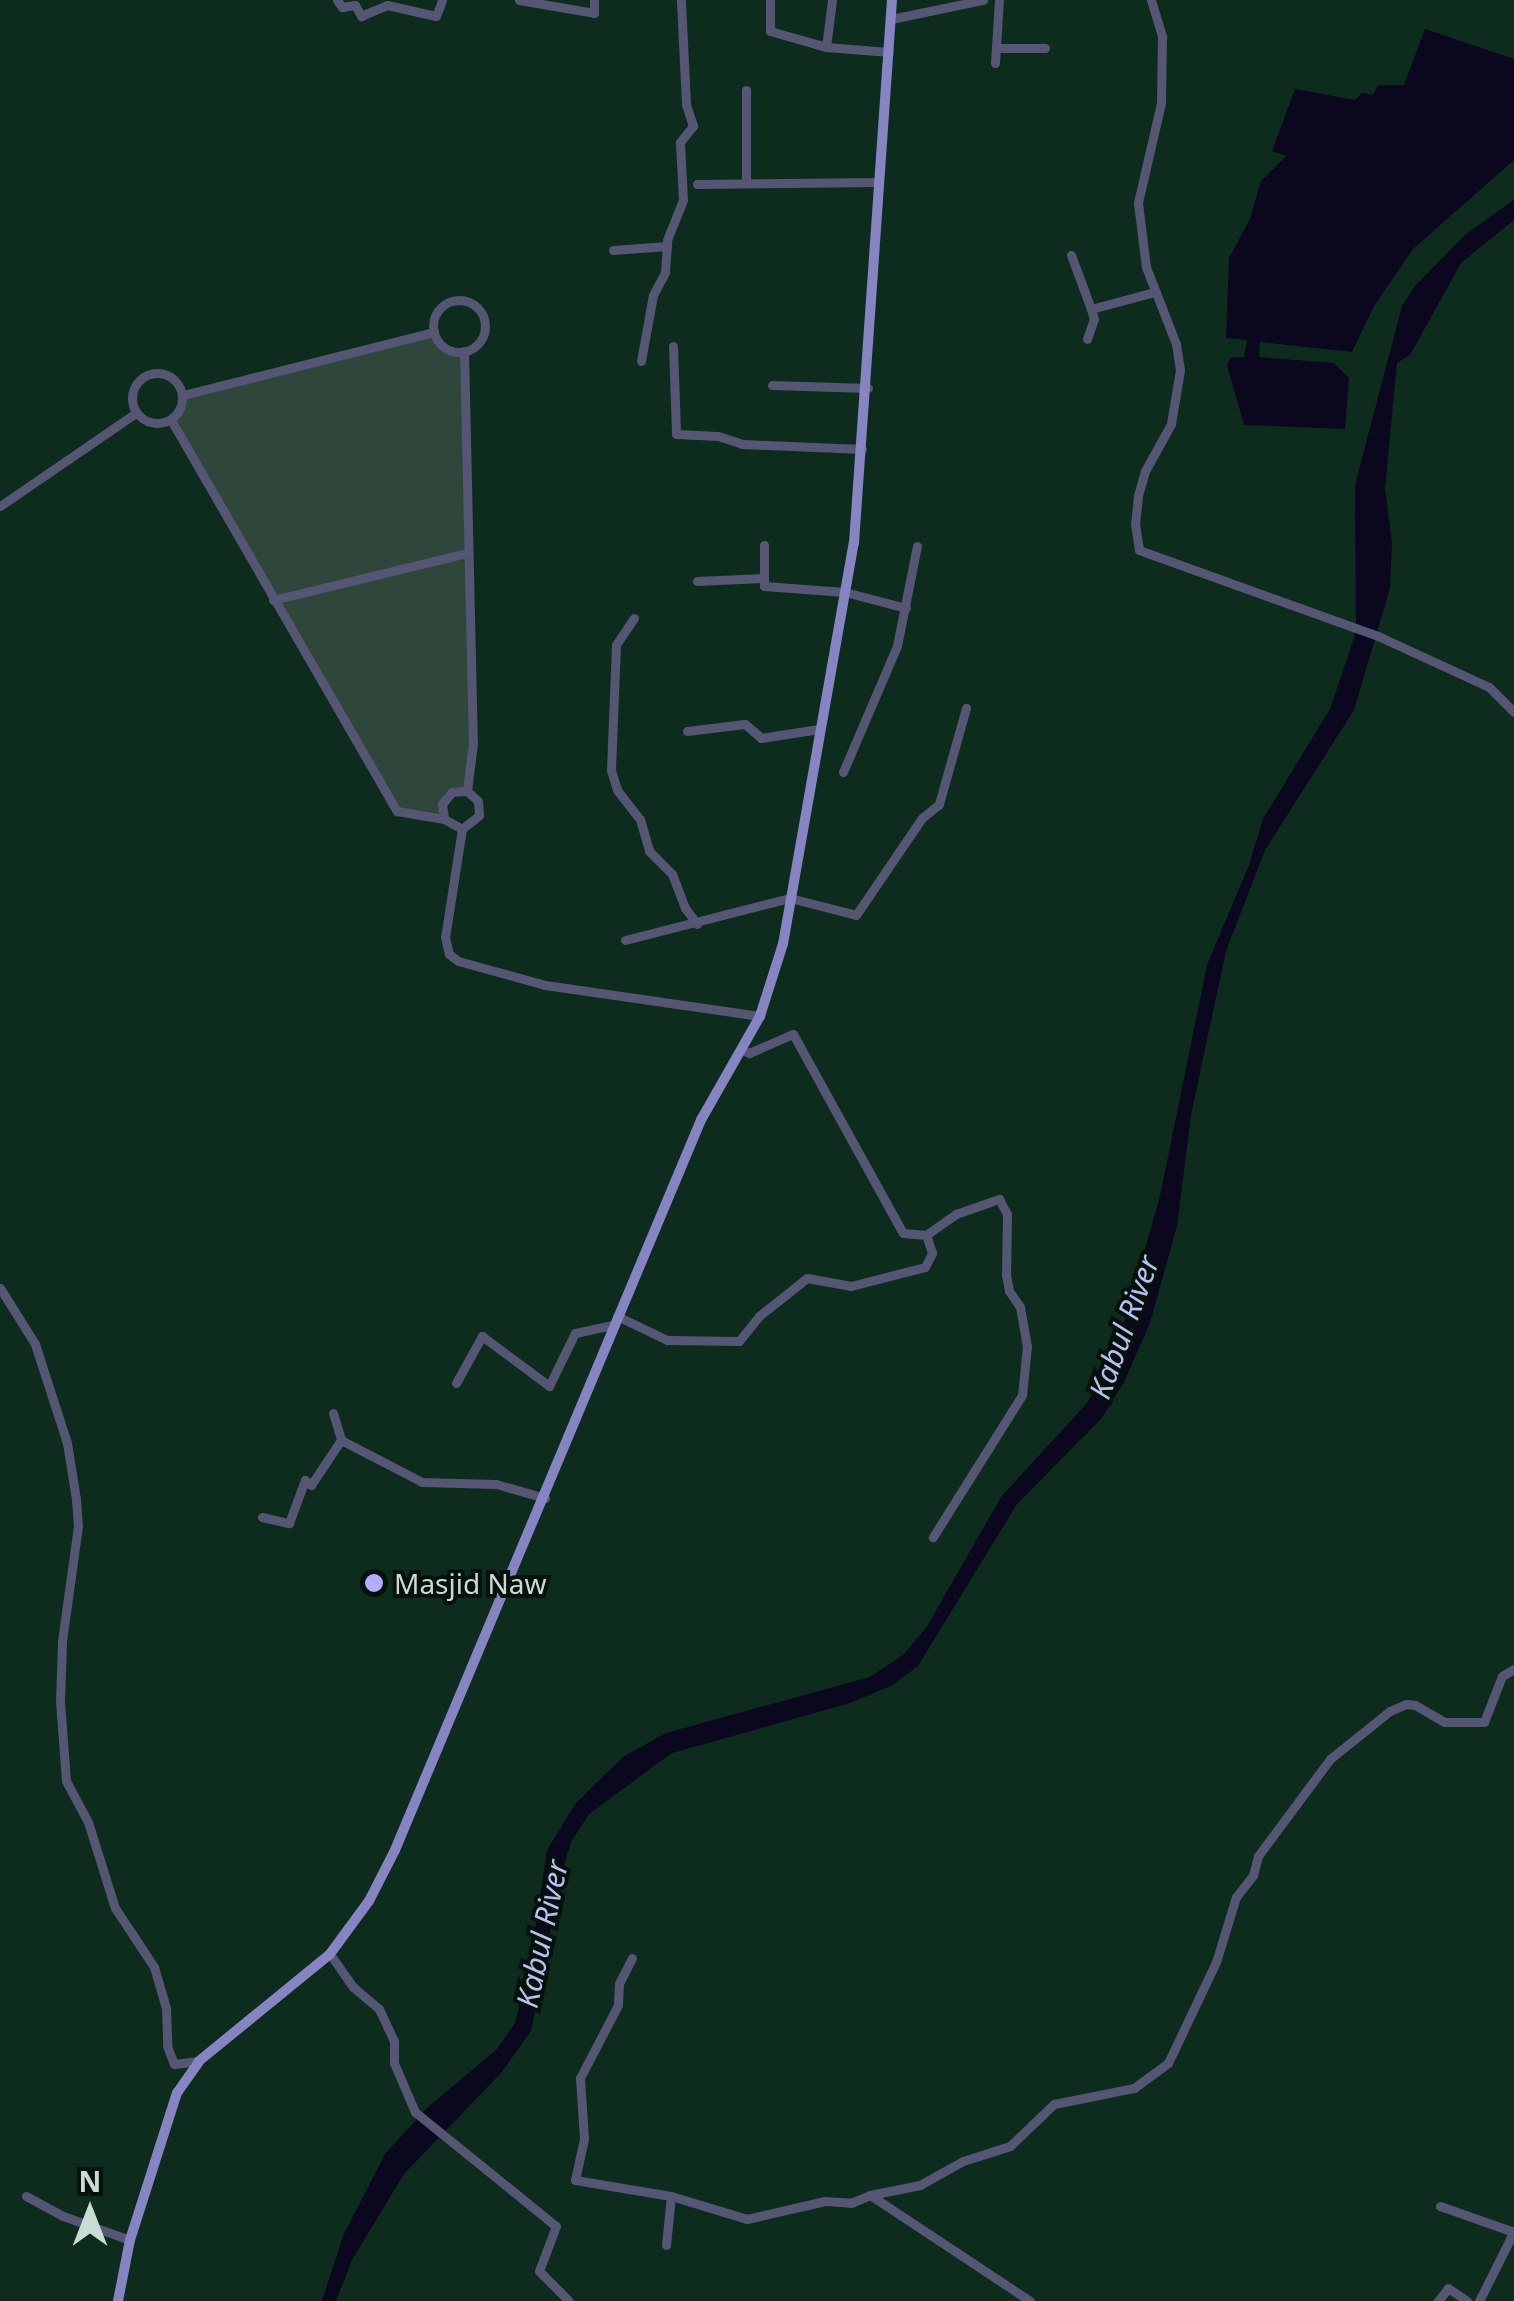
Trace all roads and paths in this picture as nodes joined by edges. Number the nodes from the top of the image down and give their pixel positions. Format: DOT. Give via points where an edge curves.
graph roads {
  1 [pos="337,0"];
  2 [pos="442,0"];
  3 [pos="519,0"];
  4 [pos="594,0"];
  5 [pos="680,0"];
  6 [pos="770,0"];
  7 [pos="832,0"];
  8 [pos="892,0"];
  9 [pos="983,0"];
  10 [pos="999,0"];
  11 [pos="1152,0"];
  12 [pos="356,3"];
  13 [pos="891,19"];
  14 [pos="826,46"];
  15 [pos="996,48"];
  16 [pos="1045,48"];
  17 [pos="889,52"];
  18 [pos="995,63"];
  19 [pos="746,90"];
  20 [pos="879,182"];
  21 [pos="746,183"];
  22 [pos="697,184"];
  23 [pos="666,246"];
  24 [pos="613,250"];
  25 [pos="1070,256"];
  26 [pos="1154,292"];
  27 [pos="1091,309"];
  28 [pos="434,332"];
  29 [pos="1087,340"];
  30 [pos="674,346"];
  31 [pos="464,352"];
  32 [pos="641,361"];
  33 [pos="772,385"];
  34 [pos="868,388"];
  35 [pos="183,396"];
  36 [pos="136,413"];
  37 [pos="171,420"];
  38 [pos="862,449"];
  39 [pos="0,506"];
  40 [pos="764,545"];
  41 [pos="917,546"];
  42 [pos="468,554"];
  43 [pos="764,578"];
  44 [pos="696,582"];
  45 [pos="845,592"];
  46 [pos="273,600"];
  47 [pos="906,608"];
  48 [pos="634,618"];
  49 [pos="966,708"];
  50 [pos="1514,712"];
  51 [pos="819,729"];
  52 [pos="688,731"];
  53 [pos="843,772"];
  54 [pos="467,792"];
  55 [pos="444,819"];
  56 [pos="462,829"];
  57 [pos="790,898"];
  58 [pos="696,924"];
  59 [pos="625,940"];
  60 [pos="760,1016"];
  61 [pos="743,1050"];
  62 [pos="926,1235"];
  63 [pos="0,1288"];
  64 [pos="615,1320"];
  65 [pos="456,1384"];
  66 [pos="333,1413"];
  67 [pos="341,1440"];
  68 [pos="545,1498"];
  69 [pos="262,1516"];
  70 [pos="933,1537"];
  71 [pos="1514,1669"];
  72 [pos="330,1954"];
  73 [pos="632,1958"];
  74 [pos="199,2061"];
  75 [pos="26,2196"];
  76 [pos="671,2196"];
  77 [pos="870,2196"];
  78 [pos="1440,2206"];
  79 [pos="1514,2232"];
  80 [pos="130,2240"];
  81 [pos="666,2245"];
  82 [pos="118,2301"];
  83 [pos="569,2301"];
  84 [pos="1030,2301"];
  85 [pos="1438,2301"];
  86 [pos="1467,2301"];
  87 [pos="1479,2301"];
  1 -- 12 [label="street" via="342,7"];
  2 -- 12 [label="street" via="436,16 387,5 362,16"];
  3 -- 4 [label="street" via="594,13"];
  5 -- 23 [label="street" via="693,126 680,142 683,200"];
  6 -- 14 [label="street" via="770,31"];
  7 -- 14 [label="street"];
  8 -- 13 [label="main road"];
  9 -- 13 [label="street"];
  10 -- 15 [label="street"];
  11 -- 26 [label="street" via="1162,37 1162,103 1138,203"];
  13 -- 17 [label="main road"];
  14 -- 17 [label="street"];
  15 -- 16 [label="street"];
  15 -- 18 [label="street"];
  17 -- 20 [label="main road"];
  19 -- 21 [label="street"];
  20 -- 21 [label="street"];
  20 -- 34 [label="main road"];
  21 -- 22 [label="street"];
  23 -- 24 [label="street"];
  23 -- 32 [label="street"];
  25 -- 27 [label="street"];
  26 -- 27 [label="street"];
  26 -- 50 [label="street" via="1180,370 1170,424 1138,496 1135,524 1144,552 1378,636 1489,688"];
  27 -- 29 [label="street"];
  28 -- 31 [label="street" via="445,348"];
  28 -- 31 [label="street" via="444,305 473,305 484,331"];
  28 -- 35 [label="street"];
  30 -- 38 [label="street" via="676,434"];
  31 -- 42 [label="street"];
  33 -- 34 [label="street"];
  34 -- 38 [label="main road"];
  35 -- 36 [label="street" via="172,378 152,373 132,394"];
  35 -- 37 [label="street"];
  36 -- 37 [label="street" via="152,424"];
  36 -- 39 [label="street"];
  37 -- 46 [label="street"];
  38 -- 45 [label="main road"];
  40 -- 43 [label="street"];
  41 -- 47 [label="street"];
  42 -- 46 [label="street"];
  42 -- 54 [label="street" via="473,743"];
  43 -- 44 [label="street"];
  43 -- 45 [label="street" via="767,588"];
  45 -- 47 [label="street"];
  45 -- 51 [label="main road"];
  46 -- 55 [label="street" via="397,811"];
  47 -- 53 [label="street" via="897,646"];
  48 -- 58 [label="street" via="616,645 611,770 617,790 640,818 649,851 672,874"];
  49 -- 57 [label="street" via="939,804 922,818 859,912"];
  51 -- 52 [label="street" via="761,738 745,724"];
  51 -- 57 [label="main road"];
  54 -- 55 [label="street" via="446,797"];
  54 -- 56 [label="street" via="478,801 479,816"];
  55 -- 56 [label="street"];
  56 -- 60 [label="street" via="445,938 458,962 545,984"];
  57 -- 58 [label="street"];
  57 -- 60 [label="main road"];
  58 -- 59 [label="street"];
  60 -- 61 [label="main road"];
  61 -- 62 [label="street" via="792,1034 903,1234"];
  61 -- 64 [label="main road" via="701,1120"];
  62 -- 64 [label="street" via="932,1258 924,1267 851,1286 808,1278 758,1316 739,1341 667,1340"];
  62 -- 70 [label="street" via="956,1214 999,1199 1008,1214 1006,1276 1027,1346 1022,1395"];
  63 -- 74 [label="street" via="35,1344 67,1442 76,1499 77,1543 62,1642 66,1781 88,1822 115,1908 154,1967 174,2064"];
  64 -- 65 [label="street" via="575,1334 549,1386 482,1336"];
  64 -- 68 [label="main road"];
  66 -- 67 [label="street"];
  67 -- 68 [label="street" via="422,1482 496,1484"];
  67 -- 69 [label="street" via="311,1485 305,1480 289,1523"];
  68 -- 72 [label="main road" via="395,1850"];
  71 -- 77 [label="street" via="1502,1676 1484,1722 1445,1722 1406,1704 1330,1759 1236,1897 1216,1962 1168,2063 1134,2088 1054,2104 1010,2146 920,2184"];
  72 -- 74 [label="main road"];
  72 -- 83 [label="street" via="379,2009 415,2112 556,2226 539,2271"];
  73 -- 76 [label="street" via="619,1984 618,2005 580,2078 584,2139 575,2180"];
  74 -- 80 [label="main road" via="177,2094"];
  75 -- 80 [label="street"];
  76 -- 77 [label="street" via="748,2219"];
  76 -- 81 [label="street"];
  77 -- 84 [label="street"];
  78 -- 79 [label="street"];
  79 -- 87 [label="street"];
  80 -- 82 [label="main road"];
  85 -- 86 [label="street" via="1448,2288"];
}
